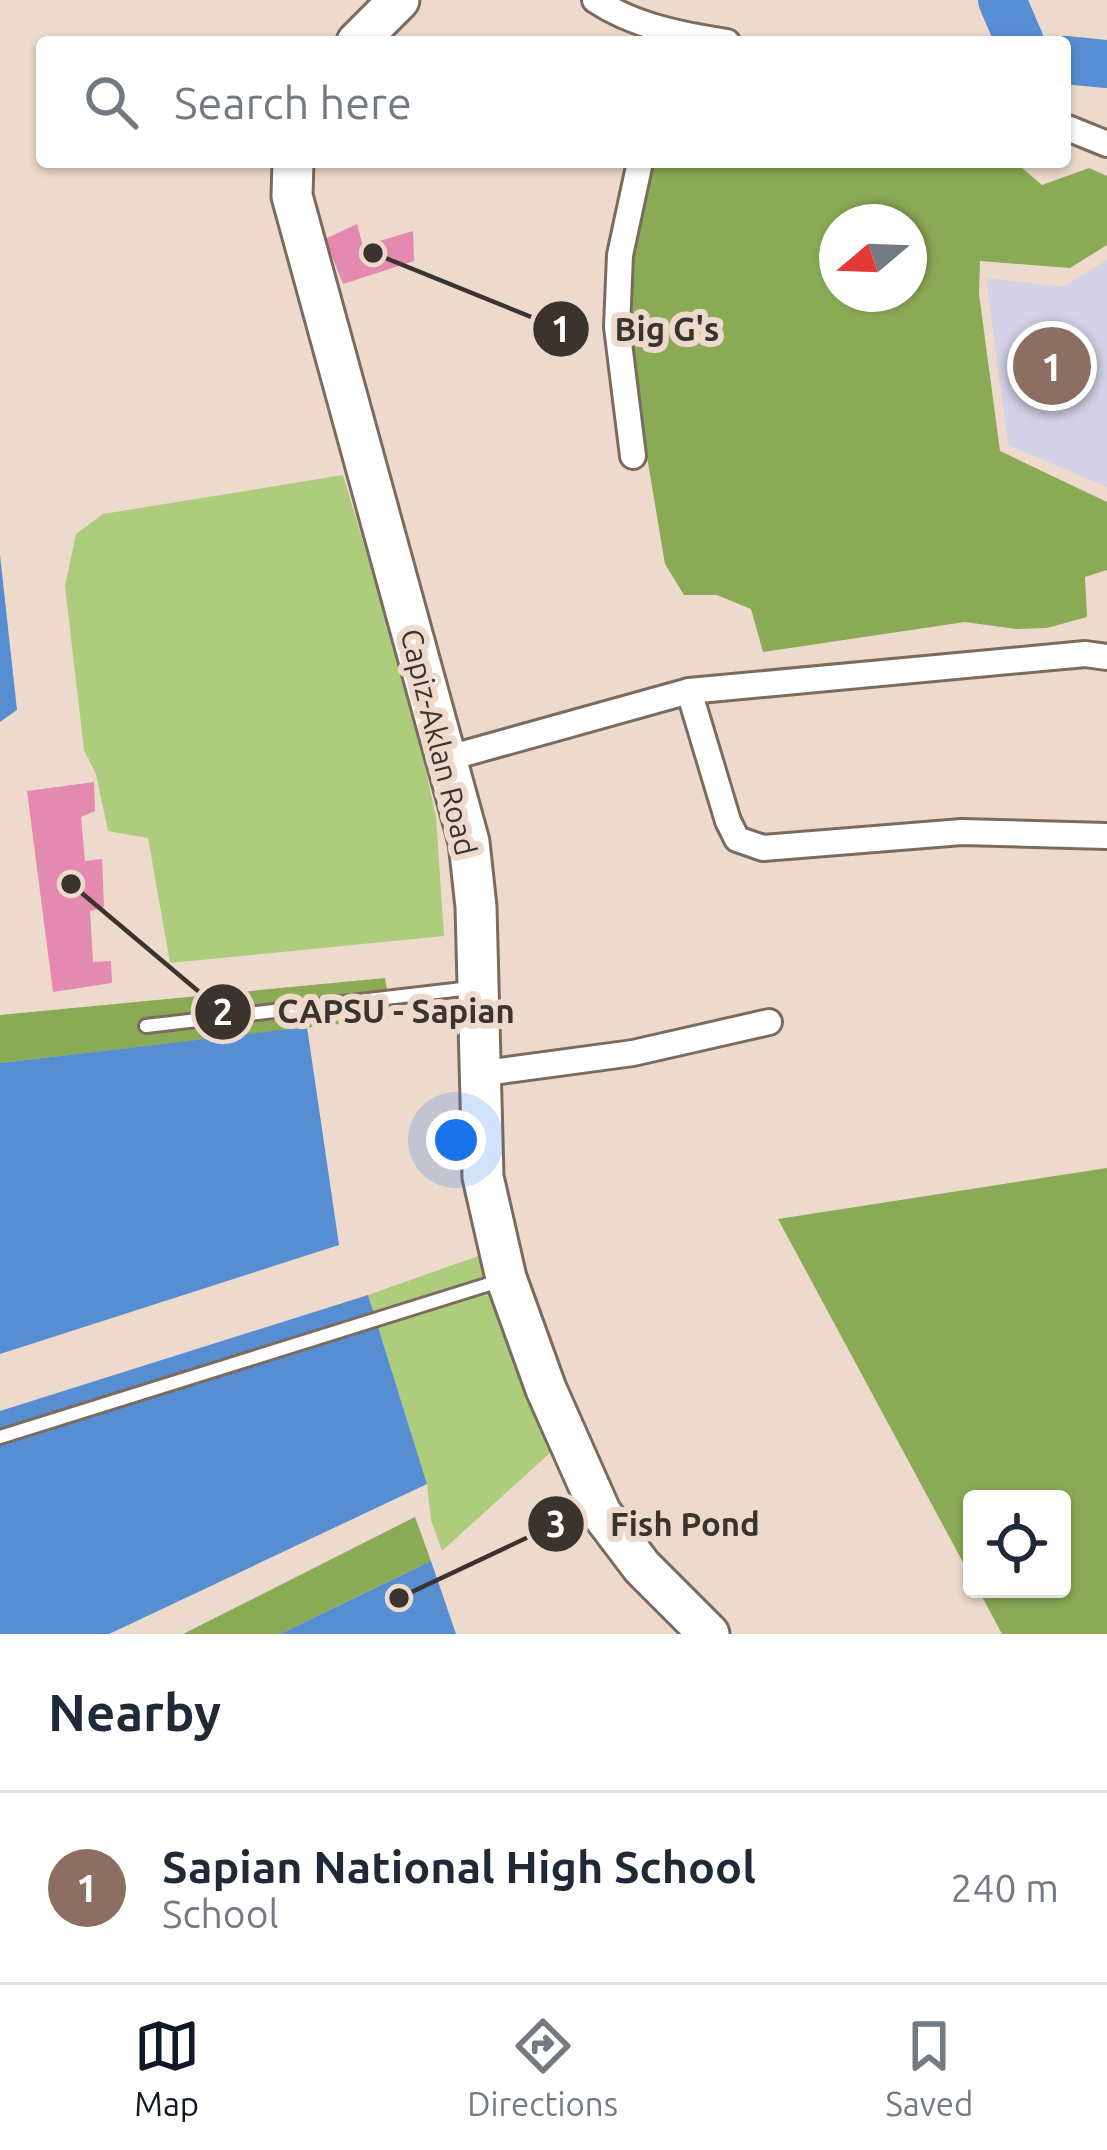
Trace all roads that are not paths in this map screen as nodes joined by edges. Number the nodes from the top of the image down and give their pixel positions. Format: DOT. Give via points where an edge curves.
graph roads {
  1 [pos="399,0"];
  2 [pos="595,0"];
  3 [pos="363,36"];
  4 [pos="668,36"];
  5 [pos="1071,129"];
  6 [pos="1107,143"];
  7 [pos="293,168"];
  8 [pos="639,168"];
  9 [pos="633,456"];
  10 [pos="1107,657"];
  11 [pos="689,691"];
  12 [pos="445,759"];
  13 [pos="1107,836"];
  14 [pos="478,987"];
  15 [pos="769,1022"];
  16 [pos="146,1026"];
  17 [pos="478,1074"];
  18 [pos="506,1278"];
  19 [pos="0,1437"];
  20 [pos="709,1634"];
  1 -- 3 [label="main road"];
  2 -- 4 [label="street"];
  5 -- 6 [label="street"];
  7 -- 12 [label="main road, Capiz-Aklan Road" via="292,196"];
  8 -- 9 [label="street" via="620,255 617,327"];
  10 -- 11 [label="street"];
  11 -- 12 [label="street"];
  11 -- 13 [label="street" via="737,839 763,848 962,832"];
  12 -- 14 [label="main road, Capiz-Aklan Road" via="469,842"];
  14 -- 16 [label="lane"];
  14 -- 17 [label="main road, Capiz-Aklan Road"];
  15 -- 17 [label="street" via="633,1053"];
  17 -- 18 [label="main road, Capiz-Aklan Road" via="483,1177"];
  18 -- 19 [label="lane"];
  18 -- 20 [label="main road, Capiz-Aklan Road" via="601,1513"];
}
